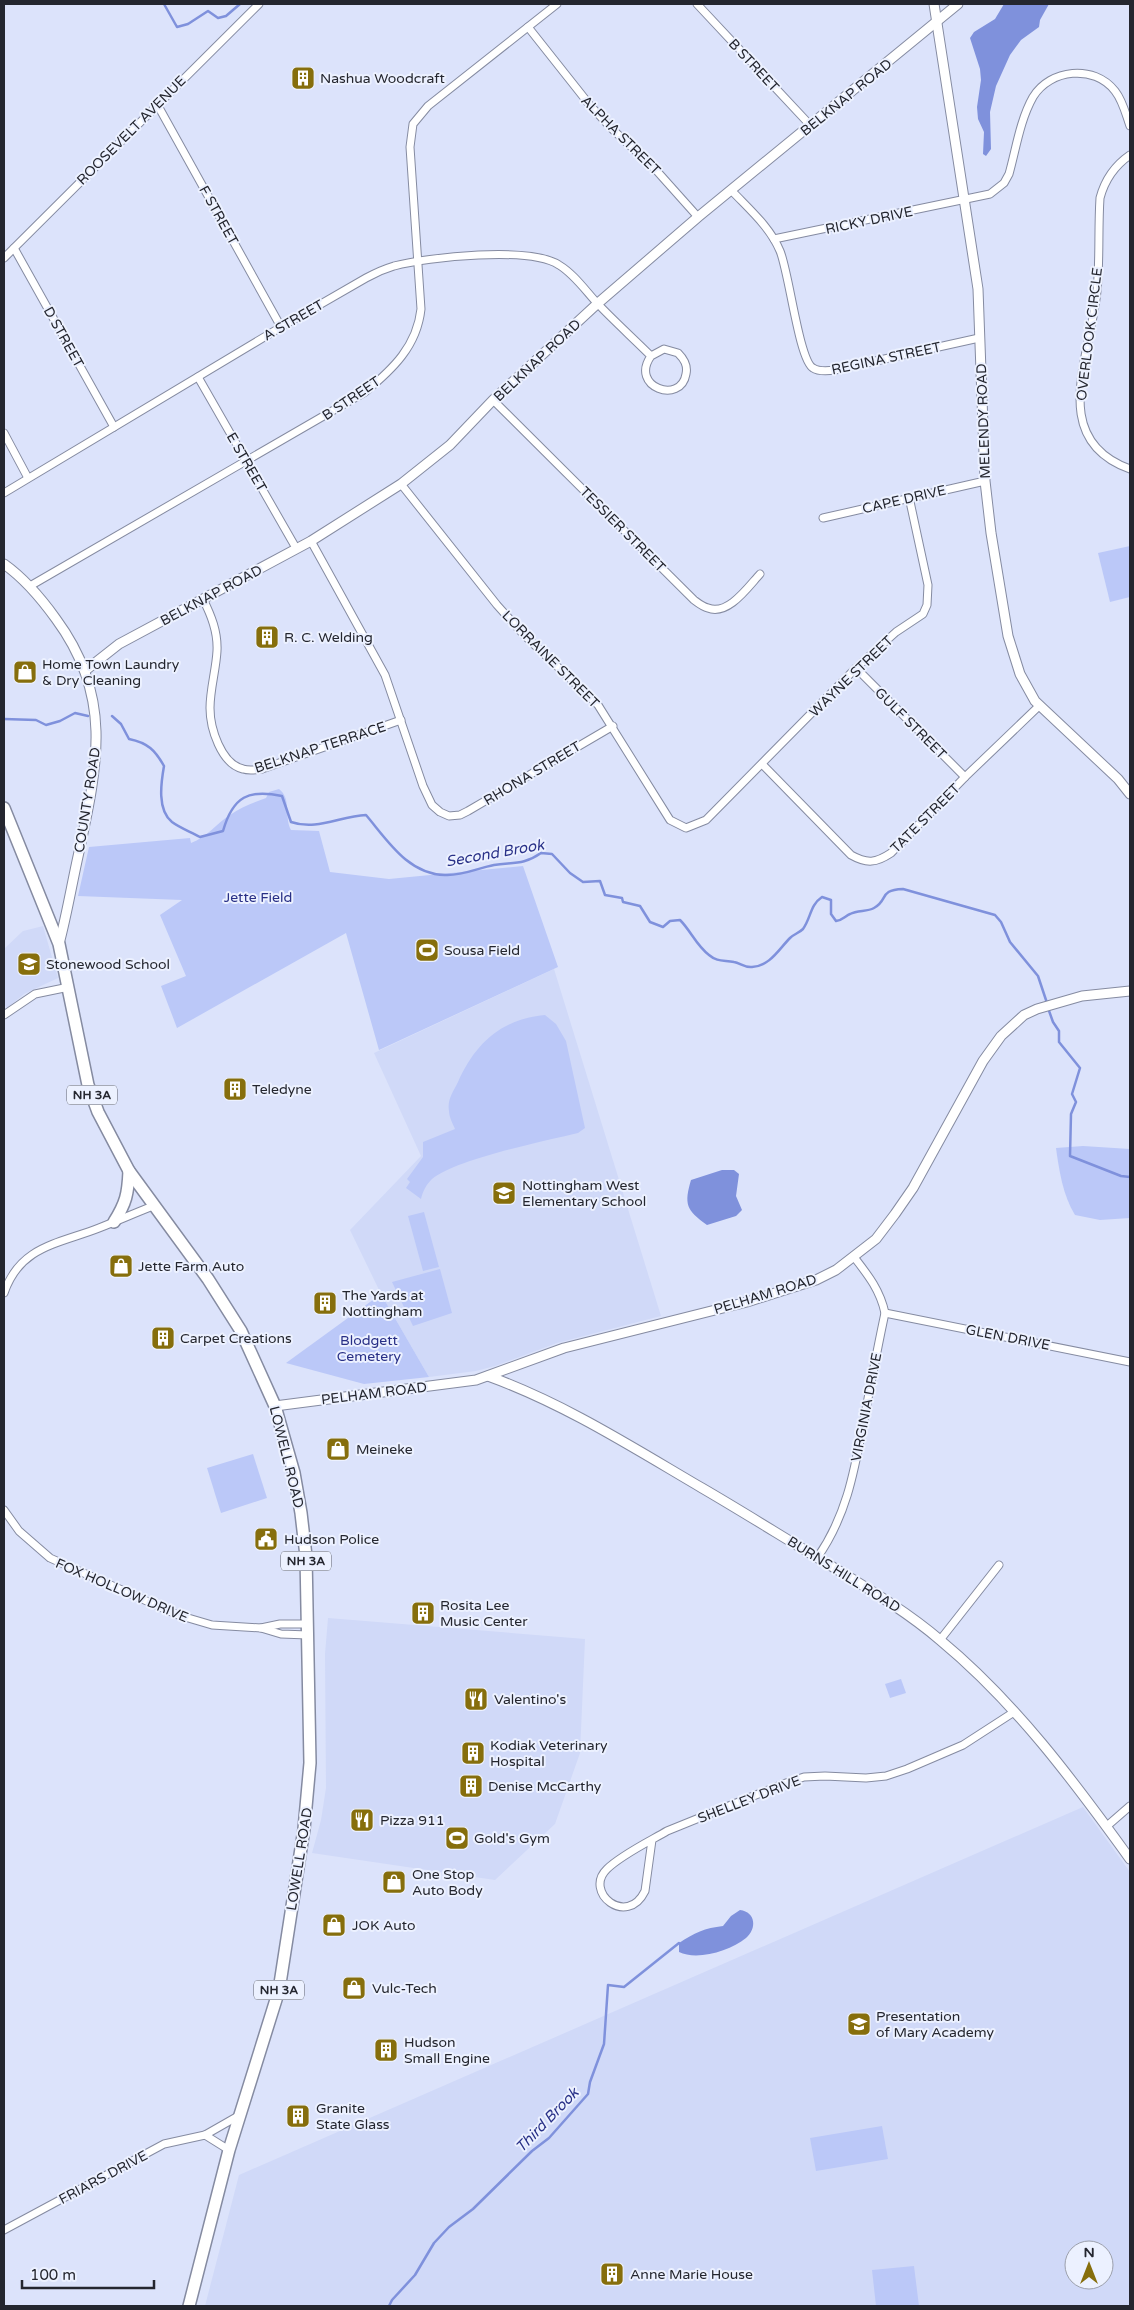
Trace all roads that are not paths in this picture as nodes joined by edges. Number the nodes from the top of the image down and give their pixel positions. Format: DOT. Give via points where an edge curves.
graph roads {
  1 [pos="260,4"];
  2 [pos="557,4"];
  3 [pos="697,4"];
  4 [pos="934,4"];
  5 [pos="958,4"];
  6 [pos="936,23"];
  7 [pos="528,27"];
  8 [pos="157,104"];
  9 [pos="810,126"];
  10 [pos="1130,126"];
  11 [pos="1130,155"];
  12 [pos="732,190"];
  13 [pos="964,200"];
  14 [pos="698,218"];
  15 [pos="774,239"];
  16 [pos="14,248"];
  17 [pos="4,258"];
  18 [pos="418,262"];
  19 [pos="597,304"];
  20 [pos="281,327"];
  21 [pos="979,338"];
  22 [pos="651,356"];
  23 [pos="198,376"];
  24 [pos="493,400"];
  25 [pos="114,427"];
  26 [pos="4,433"];
  27 [pos="246,461"];
  28 [pos="1130,469"];
  29 [pos="28,478"];
  30 [pos="985,480"];
  31 [pos="401,484"];
  32 [pos="4,493"];
  33 [pos="909,497"];
  34 [pos="823,518"];
  35 [pos="311,541"];
  36 [pos="296,548"];
  37 [pos="4,564"];
  38 [pos="760,574"];
  39 [pos="30,586"];
  40 [pos="204,599"];
  41 [pos="856,668"];
  42 [pos="86,670"];
  43 [pos="1039,706"];
  44 [pos="401,720"];
  45 [pos="613,726"];
  46 [pos="762,764"];
  47 [pos="965,777"];
  48 [pos="1130,794"];
  49 [pos="4,808"];
  50 [pos="696,825"];
  51 [pos="59,944"];
  52 [pos="69,987"];
  53 [pos="1130,991"];
  54 [pos="4,1014"];
  55 [pos="129,1171"];
  56 [pos="153,1206"];
  57 [pos="114,1222"];
  58 [pos="854,1258"];
  59 [pos="4,1293"];
  60 [pos="885,1312"];
  61 [pos="1130,1362"];
  62 [pos="488,1376"];
  63 [pos="275,1406"];
  64 [pos="4,1510"];
  65 [pos="817,1558"];
  66 [pos="999,1565"];
  67 [pos="262,1628"];
  68 [pos="308,1629"];
  69 [pos="940,1640"];
  70 [pos="1014,1712"];
  71 [pos="1130,1806"];
  72 [pos="1107,1826"];
  73 [pos="652,1840"];
  74 [pos="1130,1859"];
  75 [pos="241,2115"];
  76 [pos="205,2135"];
  77 [pos="229,2150"];
  78 [pos="4,2230"];
  79 [pos="189,2306"];
  1 -- 8 [label="street, ROOSEVELT AVENUE"];
  2 -- 7 [label="street, B STREET"];
  3 -- 9 [label="street, B STREET"];
  4 -- 6 [label="street, MELENDY ROAD"];
  5 -- 6 [label="street, BELKNAP ROAD"];
  6 -- 9 [label="street, BELKNAP ROAD"];
  6 -- 13 [label="street, MELENDY ROAD"];
  7 -- 14 [label="street, ALPHA STREET" via="589,104 656,170"];
  7 -- 18 [label="street, B STREET" via="428,106 413,124 409,141"];
  8 -- 16 [label="street, ROOSEVELT AVENUE"];
  8 -- 20 [label="street, F STREET"];
  9 -- 12 [label="street, BELKNAP ROAD"];
  10 -- 13 [label="street" via="1115,90 1099,78 1089,74 1068,74 1048,81 1029,105 1004,182 990,194"];
  11 -- 28 [label="street, OVERLOOK CIRCLE" via="1113,170 1102,194 1097,290 1080,403 1082,424 1097,451"];
  12 -- 14 [label="street, BELKNAP ROAD"];
  12 -- 15 [label="street, REGINA STREET"];
  13 -- 15 [label="street, RICKY DRIVE"];
  13 -- 21 [label="street, MELENDY ROAD" via="978,289"];
  14 -- 19 [label="street, BELKNAP ROAD"];
  15 -- 21 [label="street, REGINA STREET" via="789,282 802,351 812,368 835,370"];
  16 -- 17 [label="street, ROOSEVELT AVENUE"];
  16 -- 25 [label="street, D STREET"];
  18 -- 19 [label="street, A STREET" via="474,255 537,256 558,263 567,270"];
  18 -- 20 [label="street, A STREET" via="380,271"];
  18 -- 27 [label="street, B STREET" via="420,319 408,348 396,364 365,392"];
  19 -- 22 [label="street, A STREET"];
  19 -- 24 [label="street, BELKNAP ROAD"];
  20 -- 23 [label="street, A STREET"];
  21 -- 30 [label="street, MELENDY ROAD"];
  22 -- 22 [label="street" via="646,374 652,385 663,390 681,384 687,371 678,353 664,349"];
  23 -- 25 [label="street, A STREET"];
  23 -- 27 [label="street, E STREET"];
  24 -- 31 [label="street, BELKNAP ROAD" via="450,445"];
  24 -- 38 [label="street, TESSIER STREET" via="694,600 709,609 723,609"];
  25 -- 29 [label="street, A STREET"];
  26 -- 29 [label="street"];
  27 -- 36 [label="street, E STREET"];
  27 -- 39 [label="street, B STREET"];
  29 -- 32 [label="street, A STREET"];
  30 -- 33 [label="street, CAPE DRIVE"];
  30 -- 43 [label="street, MELENDY ROAD" via="1008,636 1020,674"];
  31 -- 35 [label="street, BELKNAP ROAD"];
  31 -- 45 [label="street, LORRAINE STREET" via="497,605 598,705"];
  33 -- 34 [label="street, CAPE DRIVE"];
  33 -- 41 [label="street, WAYNE STREET" via="925,565 927,605 923,614 896,632"];
  35 -- 36 [label="street, BELKNAP ROAD"];
  35 -- 44 [label="street" via="385,675"];
  36 -- 40 [label="street, BELKNAP ROAD"];
  37 -- 39 [label="street, COUNTY ROAD"];
  39 -- 42 [label="street, COUNTY ROAD" via="63,628"];
  40 -- 42 [label="street, BELKNAP ROAD" via="119,644"];
  40 -- 44 [label="street, BELKNAP TERRACE" via="217,650 211,719 221,748 233,764 242,769 262,769"];
  41 -- 46 [label="street, WAYNE STREET"];
  41 -- 47 [label="street, GULF STREET"];
  42 -- 51 [label="street, COUNTY ROAD" via="98,732 95,768"];
  43 -- 47 [label="street, TATE STREET"];
  43 -- 48 [label="street, MELENDY ROAD"];
  44 -- 45 [label="street, RHONA STREET" via="427,796 440,812 450,816 468,811"];
  45 -- 50 [label="street, LORRAINE STREET" via="670,820 686,828"];
  46 -- 47 [label="street, TATE STREET" via="851,855 869,863 891,853"];
  46 -- 50 [label="street, WAYNE STREET" via="706,820"];
  49 -- 51 [label="main road, LOWELL ROAD / NH 3A"];
  51 -- 52 [label="main road, LOWELL ROAD / NH 3A"];
  52 -- 54 [label="street" via="35,994"];
  52 -- 55 [label="main road, LOWELL ROAD / NH 3A" via="88,1085 105,1128"];
  53 -- 58 [label="street, PELHAM ROAD" via="1057,1002 1024,1015 1001,1036 983,1061 900,1208 876,1239"];
  55 -- 56 [label="main road, LOWELL ROAD / NH 3A"];
  55 -- 57 [label="main road" via="125,1203"];
  56 -- 57 [label="street"];
  56 -- 63 [label="main road, LOWELL ROAD / NH 3A" via="232,1316"];
  57 -- 59 [label="street" via="50,1244 32,1254 11,1277"];
  58 -- 60 [label="street" via="875,1286"];
  58 -- 62 [label="street, PELHAM ROAD" via="816,1280 747,1302 564,1348"];
  60 -- 61 [label="street, GLEN DRIVE"];
  60 -- 65 [label="street, VIRGINIA DRIVE" via="851,1484 838,1522"];
  62 -- 63 [label="street, PELHAM ROAD" via="450,1384"];
  62 -- 65 [label="street, BURNS HILL ROAD" via="534,1393 575,1414"];
  63 -- 68 [label="main road, LOWELL ROAD / NH 3A" via="294,1473 301,1514"];
  64 -- 67 [label="street, FOX HOLLOW DRIVE" via="33,1546 68,1568 192,1620 212,1625"];
  65 -- 69 [label="street, BURNS HILL ROAD" via="892,1604"];
  66 -- 69 [label="street"];
  67 -- 68 [label="street, FOX HOLLOW DRIVE" via="280,1624"];
  67 -- 68 [label="street, FOX HOLLOW DRIVE" via="281,1634"];
  68 -- 75 [label="main road, LOWELL ROAD / NH 3A" via="309,1787 304,1829 279,1990"];
  69 -- 70 [label="street, BURNS HILL ROAD"];
  70 -- 72 [label="street, BURNS HILL ROAD"];
  70 -- 73 [label="street, SHELLEY DRIVE" via="964,1744 907,1769 866,1778 804,1777 667,1831"];
  71 -- 72 [label="street"];
  72 -- 74 [label="street, BURNS HILL ROAD"];
  73 -- 73 [label="street, SHELLEY DRIVE" via="642,1898 630,1906 609,1903 601,1890 602,1875 613,1864"];
  75 -- 76 [label="street, FRIARS DRIVE"];
  75 -- 77 [label="main road, LOWELL ROAD / NH 3A"];
  76 -- 77 [label="street"];
  76 -- 78 [label="street, FRIARS DRIVE" via="164,2144"];
  77 -- 79 [label="main road, LOWELL ROAD / NH 3A"];
}
